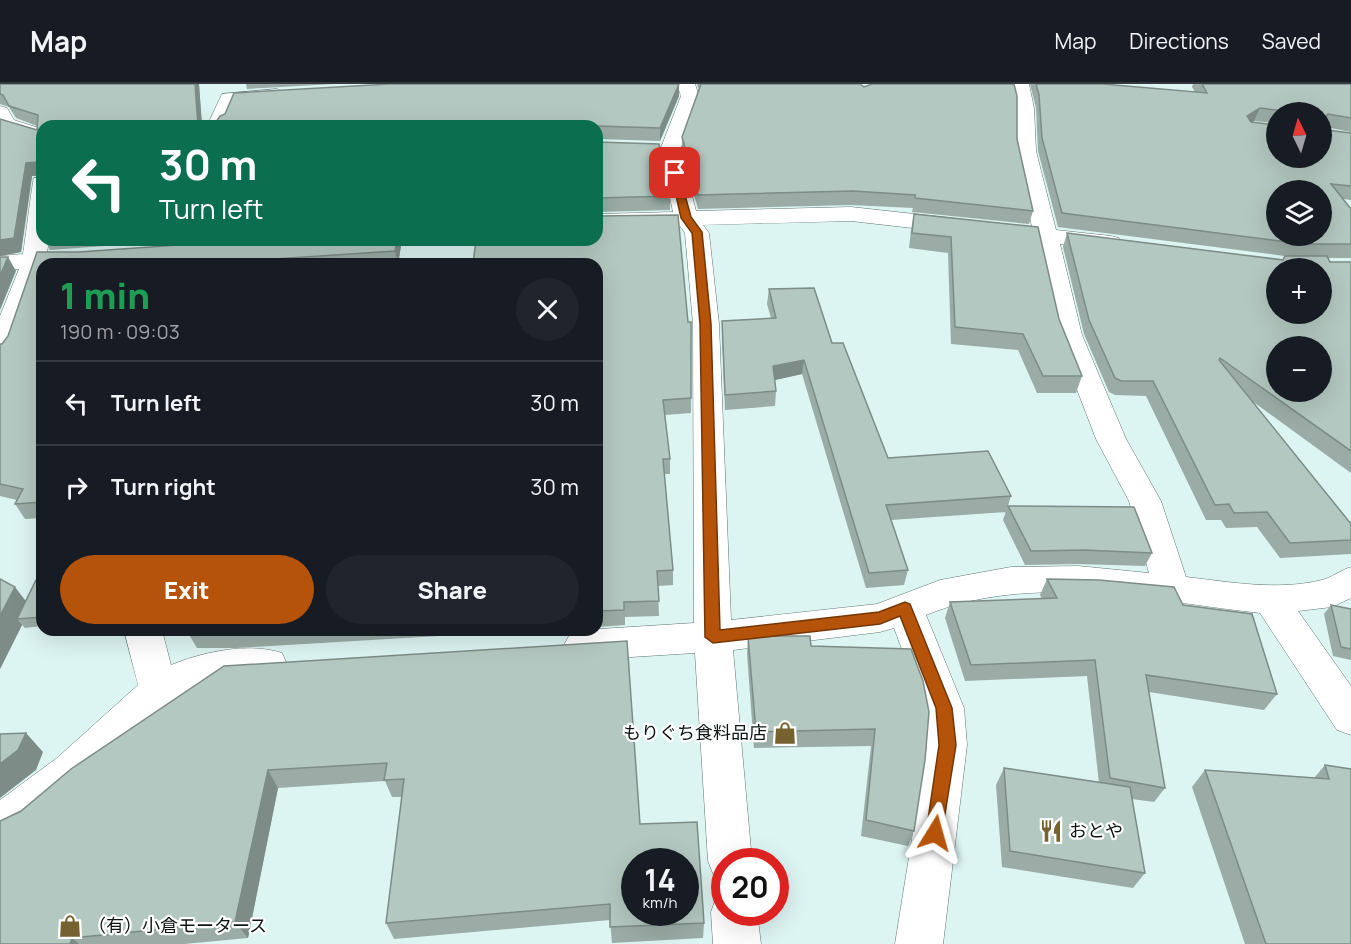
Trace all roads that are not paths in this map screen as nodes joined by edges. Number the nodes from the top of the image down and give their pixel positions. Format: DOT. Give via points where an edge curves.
graph roads {
  1 [pos="686,84"];
  2 [pos="1020,84"];
  3 [pos="297,94"];
  4 [pos="220,120"];
  5 [pos="2,121"];
  6 [pos="36,133"];
  7 [pos="648,148"];
  8 [pos="669,150"];
  9 [pos="686,218"];
  10 [pos="603,221"];
  11 [pos="1045,235"];
  12 [pos="36,246"];
  13 [pos="1136,246"];
  14 [pos="105,256"];
  15 [pos="77,258"];
  16 [pos="34,261"];
  17 [pos="0,263"];
  18 [pos="0,350"];
  19 [pos="1351,580"];
  20 [pos="1172,590"];
  21 [pos="1271,600"];
  22 [pos="905,608"];
  23 [pos="145,636"];
  24 [pos="713,637"];
  25 [pos="545,647"];
  26 [pos="306,662"];
  27 [pos="159,691"];
  28 [pos="1351,718"];
  29 [pos="0,824"];
  30 [pos="729,848"];
  31 [pos="735,926"];
  32 [pos="737,944"];
  33 [pos="919,944"];
  1 -- 8 [label="street" via="690,96"];
  2 -- 11 [label="street" via="1026,151"];
  3 -- 4 [label="street" via="229,98"];
  5 -- 6 [label="street"];
  7 -- 8 [label="street"];
  8 -- 9 [label="street"];
  9 -- 10 [label="street"];
  9 -- 11 [label="street" via="851,214"];
  9 -- 24 [label="street" via="697,232 706,324"];
  11 -- 13 [label="street"];
  11 -- 20 [label="street" via="1069,336 1112,439 1145,501"];
  12 -- 16 [label="street"];
  14 -- 15 [label="street"];
  16 -- 17 [label="street"];
  16 -- 18 [label="street"];
  19 -- 21 [label="street" via="1332,592"];
  20 -- 21 [label="street"];
  20 -- 22 [label="street" via="1078,579 1011,580 940,594"];
  21 -- 28 [label="street"];
  22 -- 24 [label="street" via="880,618"];
  22 -- 33 [label="street" via="944,708 948,745"];
  23 -- 27 [label="street"];
  24 -- 25 [label="street"];
  24 -- 30 [label="street"];
  26 -- 27 [label="street" via="223,667 189,674"];
  27 -- 29 [label="street" via="91,754 21,812"];
  31 -- 32 [label="street"];
}
